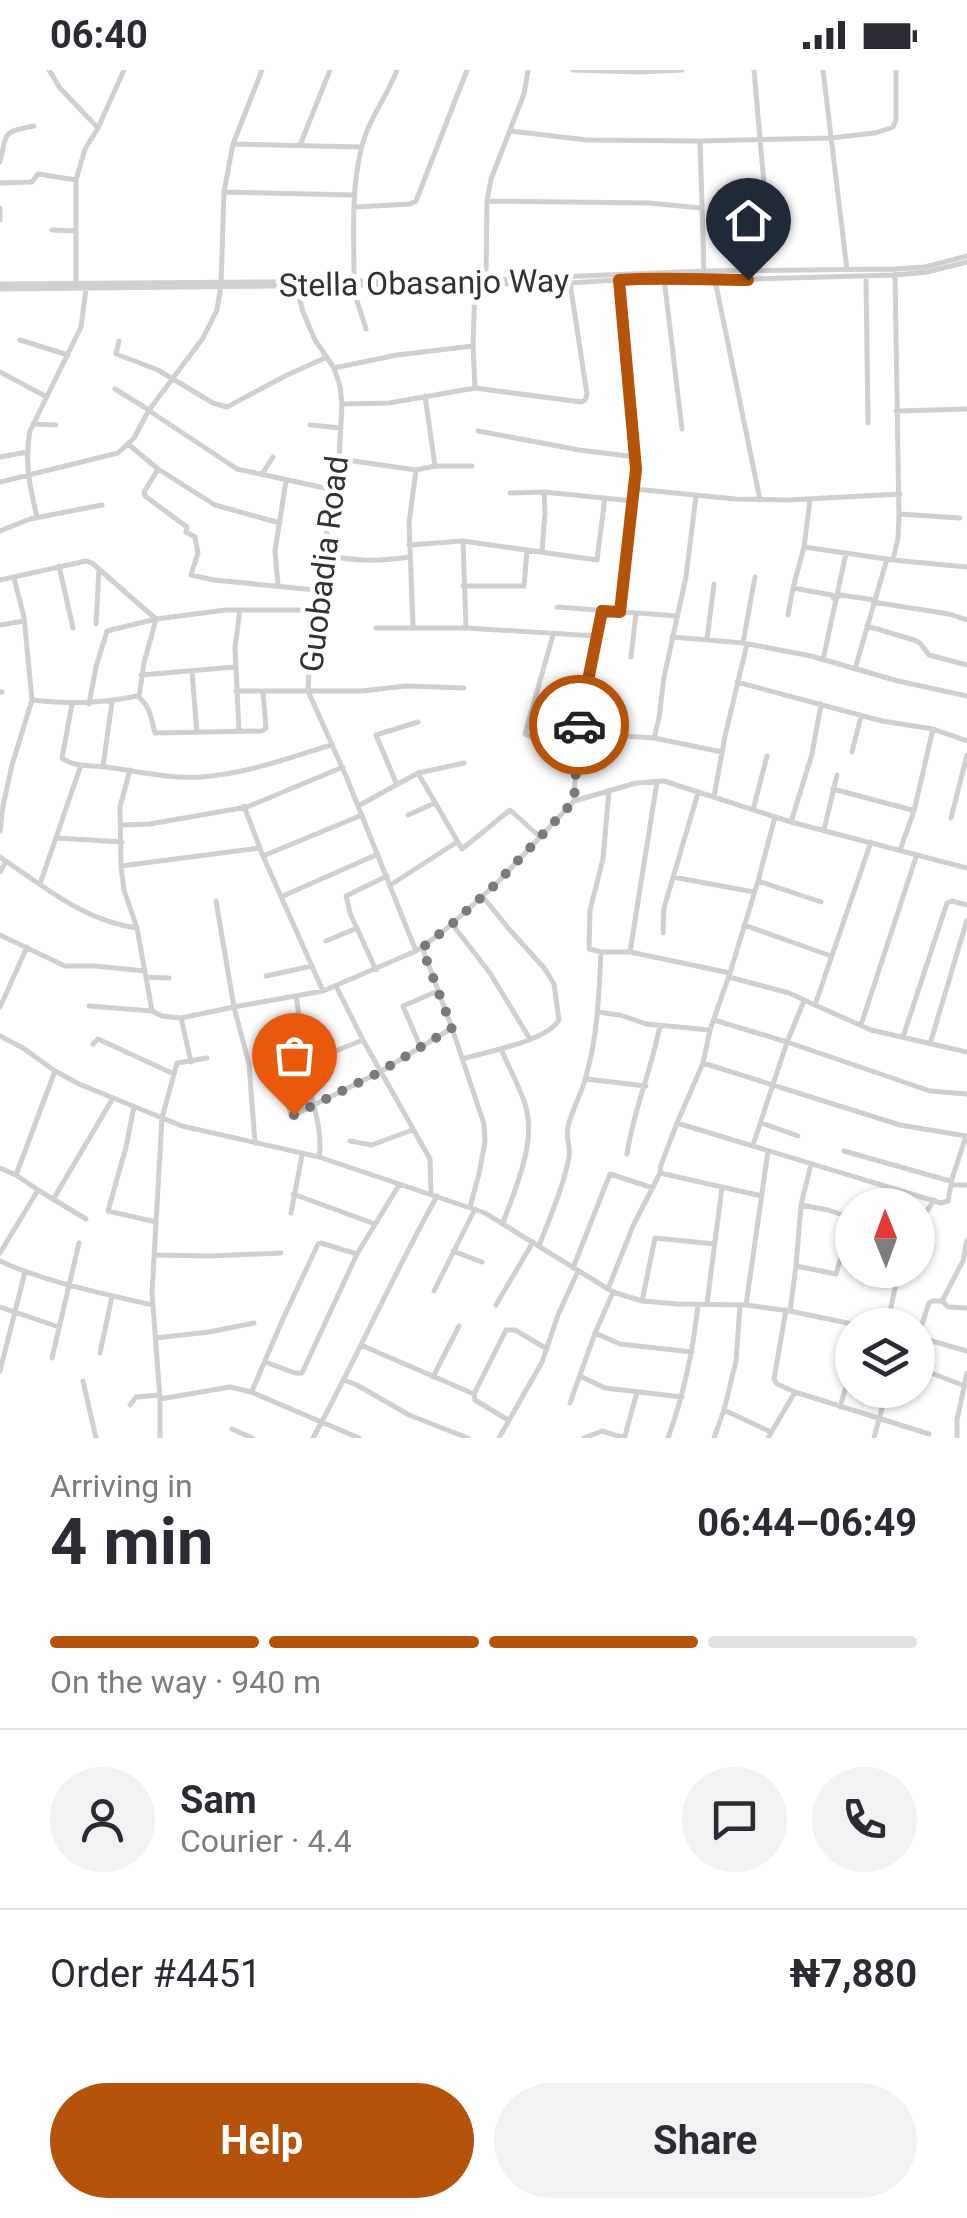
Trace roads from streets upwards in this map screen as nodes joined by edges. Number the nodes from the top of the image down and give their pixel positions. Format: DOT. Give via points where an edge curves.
graph roads {
  1 [pos="49,70"];
  2 [pos="124,70"];
  3 [pos="262,70"];
  4 [pos="330,70"];
  5 [pos="397,70"];
  6 [pos="467,70"];
  7 [pos="528,70"];
  8 [pos="573,70"];
  9 [pos="682,70"];
  10 [pos="754,70"];
  11 [pos="823,70"];
  12 [pos="896,70"];
  13 [pos="34,126"];
  14 [pos="98,128"];
  15 [pos="511,131"];
  16 [pos="760,138"];
  17 [pos="831,138"];
  18 [pos="700,141"];
  19 [pos="234,144"];
  20 [pos="300,146"];
  21 [pos="361,147"];
  22 [pos="0,162"];
  23 [pos="76,180"];
  24 [pos="0,183"];
  25 [pos="224,192"];
  26 [pos="355,194"];
  27 [pos="487,201"];
  28 [pos="766,206"];
  29 [pos="355,207"];
  30 [pos="0,208"];
  31 [pos="701,208"];
  32 [pos="0,220"];
  33 [pos="52,230"];
  34 [pos="76,231"];
  35 [pos="967,259"];
  36 [pos="847,270"];
  37 [pos="704,271"];
  38 [pos="895,272"];
  39 [pos="866,276"];
  40 [pos="606,277"];
  41 [pos="664,277"];
  42 [pos="619,280"];
  43 [pos="716,280"];
  44 [pos="486,282"];
  45 [pos="285,283"];
  46 [pos="353,283"];
  47 [pos="570,283"];
  48 [pos="221,284"];
  49 [pos="474,284"];
  50 [pos="76,285"];
  51 [pos="296,285"];
  52 [pos="0,287"];
  53 [pos="86,288"];
  54 [pos="366,329"];
  55 [pos="20,340"];
  56 [pos="119,340"];
  57 [pos="473,346"];
  58 [pos="68,355"];
  59 [pos="326,357"];
  60 [pos="334,368"];
  61 [pos="0,372"];
  62 [pos="173,378"];
  63 [pos="475,388"];
  64 [pos="115,389"];
  65 [pos="425,396"];
  66 [pos="48,397"];
  67 [pos="342,404"];
  68 [pos="967,408"];
  69 [pos="149,411"];
  70 [pos="896,411"];
  71 [pos="868,423"];
  72 [pos="33,424"];
  73 [pos="310,424"];
  74 [pos="56,425"];
  75 [pos="342,428"];
  76 [pos="682,429"];
  77 [pos="478,431"];
  78 [pos="128,444"];
  79 [pos="27,452"];
  80 [pos="636,456"];
  81 [pos="0,457"];
  82 [pos="272,457"];
  83 [pos="339,459"];
  84 [pos="435,466"];
  85 [pos="472,466"];
  86 [pos="158,468"];
  87 [pos="416,470"];
  88 [pos="27,474"];
  89 [pos="262,474"];
  90 [pos="286,481"];
  91 [pos="0,482"];
  92 [pos="634,489"];
  93 [pos="334,490"];
  94 [pos="544,492"];
  95 [pos="510,494"];
  96 [pos="900,494"];
  97 [pos="696,496"];
  98 [pos="605,498"];
  99 [pos="760,500"];
  100 [pos="810,500"];
  101 [pos="633,501"];
  102 [pos="102,504"];
  103 [pos="900,514"];
  104 [pos="36,517"];
  105 [pos="960,518"];
  106 [pos="280,523"];
  107 [pos="0,531"];
  108 [pos="463,542"];
  109 [pos="409,546"];
  110 [pos="804,547"];
  111 [pos="527,551"];
  112 [pos="542,552"];
  113 [pos="846,553"];
  114 [pos="324,555"];
  115 [pos="409,557"];
  116 [pos="890,560"];
  117 [pos="59,566"];
  118 [pos="967,567"];
  119 [pos="99,569"];
  120 [pos="754,577"];
  121 [pos="14,578"];
  122 [pos="0,580"];
  123 [pos="714,584"];
  124 [pos="278,585"];
  125 [pos="463,586"];
  126 [pos="794,588"];
  127 [pos="316,590"];
  128 [pos="834,599"];
  129 [pos="873,601"];
  130 [pos="557,607"];
  131 [pos="240,609"];
  132 [pos="312,610"];
  133 [pos="602,611"];
  134 [pos="620,612"];
  135 [pos="636,612"];
  136 [pos="788,615"];
  137 [pos="677,616"];
  138 [pos="156,619"];
  139 [pos="967,620"];
  140 [pos="24,621"];
  141 [pos="96,624"];
  142 [pos="0,625"];
  143 [pos="413,626"];
  144 [pos="867,626"];
  145 [pos="74,628"];
  146 [pos="376,628"];
  147 [pos="466,628"];
  148 [pos="553,634"];
  149 [pos="596,636"];
  150 [pos="672,637"];
  151 [pos="707,640"];
  152 [pos="745,643"];
  153 [pos="631,657"];
  154 [pos="823,660"];
  155 [pos="967,664"];
  156 [pos="236,667"];
  157 [pos="855,669"];
  158 [pos="192,672"];
  159 [pos="141,675"];
  160 [pos="738,682"];
  161 [pos="464,688"];
  162 [pos="236,691"];
  163 [pos="308,691"];
  164 [pos="264,692"];
  165 [pos="967,696"];
  166 [pos="139,697"];
  167 [pos="32,700"];
  168 [pos="112,702"];
  169 [pos="72,704"];
  170 [pos="89,704"];
  171 [pos="821,704"];
  172 [pos="861,715"];
  173 [pos="418,722"];
  174 [pos="933,730"];
  175 [pos="240,731"];
  176 [pos="197,733"];
  177 [pos="577,735"];
  178 [pos="654,738"];
  179 [pos="967,741"];
  180 [pos="332,744"];
  181 [pos="722,752"];
  182 [pos="852,752"];
  183 [pos="967,754"];
  184 [pos="767,756"];
  185 [pos="464,763"];
  186 [pos="81,765"];
  187 [pos="103,766"];
  188 [pos="342,767"];
  189 [pos="130,770"];
  190 [pos="418,774"];
  191 [pos="837,775"];
  192 [pos="657,781"];
  193 [pos="397,785"];
  194 [pos="833,789"];
  195 [pos="610,790"];
  196 [pos="698,793"];
  197 [pos="714,798"];
  198 [pos="574,801"];
  199 [pos="436,803"];
  200 [pos="244,806"];
  201 [pos="358,806"];
  202 [pos="752,810"];
  203 [pos="914,810"];
  204 [pos="362,815"];
  205 [pos="408,815"];
  206 [pos="775,817"];
  207 [pos="951,818"];
  208 [pos="791,822"];
  209 [pos="120,824"];
  210 [pos="0,831"];
  211 [pos="824,831"];
  212 [pos="539,836"];
  213 [pos="57,838"];
  214 [pos="122,842"];
  215 [pos="456,842"];
  216 [pos="871,842"];
  217 [pos="260,848"];
  218 [pos="900,850"];
  219 [pos="378,854"];
  220 [pos="263,856"];
  221 [pos="916,856"];
  222 [pos="3,859"];
  223 [pos="121,866"];
  224 [pos="967,868"];
  225 [pos="0,872"];
  226 [pos="387,876"];
  227 [pos="672,877"];
  228 [pos="758,881"];
  229 [pos="40,884"];
  230 [pos="391,885"];
  231 [pos="754,892"];
  232 [pos="282,896"];
  233 [pos="482,896"];
  234 [pos="216,901"];
  235 [pos="821,902"];
  236 [pos="967,906"];
  237 [pos="967,920"];
  238 [pos="452,924"];
  239 [pos="744,925"];
  240 [pos="137,928"];
  241 [pos="357,928"];
  242 [pos="662,934"];
  243 [pos="0,935"];
  244 [pos="326,941"];
  245 [pos="27,947"];
  246 [pos="419,949"];
  247 [pos="601,952"];
  248 [pos="630,952"];
  249 [pos="832,956"];
  250 [pos="312,966"];
  251 [pos="376,970"];
  252 [pos="145,974"];
  253 [pos="730,975"];
  254 [pos="266,976"];
  255 [pos="169,978"];
  256 [pos="336,986"];
  257 [pos="439,990"];
  258 [pos="324,991"];
  259 [pos="296,996"];
  260 [pos="804,1001"];
  261 [pos="815,1005"];
  262 [pos="89,1006"];
  263 [pos="0,1007"];
  264 [pos="234,1007"];
  265 [pos="152,1011"];
  266 [pos="598,1012"];
  267 [pos="181,1018"];
  268 [pos="714,1020"];
  269 [pos="660,1025"];
  270 [pos="861,1026"];
  271 [pos="452,1028"];
  272 [pos="710,1030"];
  273 [pos="0,1036"];
  274 [pos="903,1038"];
  275 [pos="530,1039"];
  276 [pos="362,1040"];
  277 [pos="787,1042"];
  278 [pos="92,1044"];
  279 [pos="930,1044"];
  280 [pos="420,1046"];
  281 [pos="500,1048"];
  282 [pos="333,1052"];
  283 [pos="967,1052"];
  284 [pos="207,1058"];
  285 [pos="462,1059"];
  286 [pos="191,1062"];
  287 [pos="702,1063"];
  288 [pos="55,1071"];
  289 [pos="380,1072"];
  290 [pos="174,1074"];
  291 [pos="586,1079"];
  292 [pos="775,1084"];
  293 [pos="284,1085"];
  294 [pos="646,1086"];
  295 [pos="967,1094"];
  296 [pos="113,1098"];
  297 [pos="315,1105"];
  298 [pos="134,1107"];
  299 [pos="162,1118"];
  300 [pos="677,1123"];
  301 [pos="762,1123"];
  302 [pos="412,1130"];
  303 [pos="967,1135"];
  304 [pos="798,1136"];
  305 [pos="350,1141"];
  306 [pos="255,1142"];
  307 [pos="753,1145"];
  308 [pos="768,1151"];
  309 [pos="844,1151"];
  310 [pos="628,1154"];
  311 [pos="302,1155"];
  312 [pos="319,1157"];
  313 [pos="811,1164"];
  314 [pos="0,1168"];
  315 [pos="660,1173"];
  316 [pos="16,1175"];
  317 [pos="951,1183"];
  318 [pos="399,1185"];
  319 [pos="967,1185"];
  320 [pos="722,1187"];
  321 [pos="653,1188"];
  322 [pos="893,1188"];
  323 [pos="38,1190"];
  324 [pos="293,1194"];
  325 [pos="434,1194"];
  326 [pos="762,1196"];
  327 [pos="54,1198"];
  328 [pos="935,1200"];
  329 [pos="800,1204"];
  330 [pos="473,1208"];
  331 [pos="835,1212"];
  332 [pos="291,1213"];
  333 [pos="86,1219"];
  334 [pos="157,1223"];
  335 [pos="503,1223"];
  336 [pos="374,1224"];
  337 [pos="967,1240"];
  338 [pos="79,1243"];
  339 [pos="536,1244"];
  340 [pos="714,1244"];
  341 [pos="453,1251"];
  342 [pos="0,1252"];
  343 [pos="281,1253"];
  344 [pos="356,1254"];
  345 [pos="154,1255"];
  346 [pos="0,1261"];
  347 [pos="482,1262"];
  348 [pos="796,1266"];
  349 [pos="576,1270"];
  350 [pos="25,1272"];
  351 [pos="835,1274"];
  352 [pos="69,1284"];
  353 [pos="610,1290"];
  354 [pos="434,1291"];
  355 [pos="112,1296"];
  356 [pos="642,1300"];
  357 [pos="942,1301"];
  358 [pos="698,1304"];
  359 [pos="706,1304"];
  360 [pos="152,1305"];
  361 [pos="496,1305"];
  362 [pos="743,1305"];
  363 [pos="0,1307"];
  364 [pos="928,1308"];
  365 [pos="967,1308"];
  366 [pos="788,1310"];
  367 [pos="14,1312"];
  368 [pos="835,1320"];
  369 [pos="254,1323"];
  370 [pos="459,1326"];
  371 [pos="59,1327"];
  372 [pos="595,1333"];
  373 [pos="155,1338"];
  374 [pos="935,1342"];
  375 [pos="361,1345"];
  376 [pos="548,1349"];
  377 [pos="967,1351"];
  378 [pos="692,1352"];
  379 [pos="100,1353"];
  380 [pos="52,1358"];
  381 [pos="265,1362"];
  382 [pos="0,1372"];
  383 [pos="967,1373"];
  384 [pos="935,1374"];
  385 [pos="580,1376"];
  386 [pos="433,1377"];
  387 [pos="84,1380"];
  388 [pos="344,1380"];
  389 [pos="965,1386"];
  390 [pos="251,1392"];
  391 [pos="638,1392"];
  392 [pos="796,1392"];
  393 [pos="474,1394"];
  394 [pos="160,1397"];
  395 [pos="682,1397"];
  396 [pos="570,1403"];
  397 [pos="130,1405"];
  398 [pos="835,1405"];
  399 [pos="843,1408"];
  400 [pos="881,1408"];
  401 [pos="724,1410"];
  402 [pos="878,1418"];
  403 [pos="508,1420"];
  404 [pos="321,1423"];
  405 [pos="232,1429"];
  406 [pos="929,1434"];
  407 [pos="770,1435"];
  408 [pos="96,1438"];
  409 [pos="160,1438"];
  410 [pos="252,1438"];
  411 [pos="313,1438"];
  412 [pos="359,1438"];
  413 [pos="468,1438"];
  414 [pos="499,1438"];
  415 [pos="584,1438"];
  416 [pos="668,1438"];
  417 [pos="714,1438"];
  418 [pos="874,1438"];
  419 [pos="957,1438"];
  1 -- 14 [label="street"];
  2 -- 14 [label="street"];
  3 -- 19 [label="street"];
  4 -- 20 [label="street"];
  5 -- 21 [label="street"];
  6 -- 29 [label="street" via="416,201"];
  7 -- 15 [label="street"];
  8 -- 9 [label="street"];
  10 -- 16 [label="street"];
  11 -- 17 [label="street"];
  12 -- 17 [label="street" via="893,127"];
  13 -- 22 [label="street" via="6,134"];
  14 -- 23 [label="street"];
  15 -- 18 [label="street"];
  15 -- 27 [label="street"];
  16 -- 17 [label="street"];
  16 -- 18 [label="street"];
  16 -- 28 [label="street"];
  17 -- 36 [label="street"];
  18 -- 31 [label="street"];
  19 -- 20 [label="street"];
  19 -- 25 [label="street"];
  20 -- 21 [label="street"];
  21 -- 26 [label="street"];
  23 -- 24 [label="street" via="38,174 32,182"];
  23 -- 34 [label="street"];
  25 -- 26 [label="street"];
  25 -- 48 [label="street"];
  26 -- 29 [label="street"];
  27 -- 31 [label="street"];
  27 -- 44 [label="street"];
  29 -- 46 [label="street"];
  30 -- 32 [label="street"];
  31 -- 37 [label="street"];
  33 -- 34 [label="street"];
  34 -- 50 [label="street"];
  35 -- 38 [label="street, Stella Obasanjo Way" via="927,272"];
  36 -- 37 [label="street"];
  36 -- 38 [label="street"];
  37 -- 40 [label="street"];
  38 -- 39 [label="street, Stella Obasanjo Way"];
  38 -- 70 [label="street"];
  39 -- 43 [label="street, Stella Obasanjo Way"];
  39 -- 71 [label="street"];
  40 -- 42 [label="street, Stella Obasanjo Way"];
  40 -- 44 [label="street"];
  40 -- 47 [label="street, Stella Obasanjo Way"];
  41 -- 42 [label="street, Stella Obasanjo Way"];
  41 -- 43 [label="street, Stella Obasanjo Way"];
  41 -- 76 [label="street"];
  42 -- 80 [label="street"];
  43 -- 99 [label="street"];
  44 -- 46 [label="street"];
  44 -- 47 [label="street, Stella Obasanjo Way"];
  44 -- 49 [label="street, Stella Obasanjo Way"];
  45 -- 46 [label="street"];
  45 -- 48 [label="street, Stella Obasanjo Way"];
  45 -- 51 [label="street, Stella Obasanjo Way"];
  46 -- 49 [label="street, Stella Obasanjo Way"];
  46 -- 51 [label="street, Stella Obasanjo Way"];
  46 -- 54 [label="street"];
  47 -- 63 [label="street" via="585,400"];
  48 -- 50 [label="street"];
  48 -- 53 [label="street, Stella Obasanjo Way"];
  48 -- 62 [label="street" via="204,338"];
  49 -- 57 [label="street"];
  50 -- 52 [label="street, Stella Obasanjo Way"];
  50 -- 53 [label="street, Stella Obasanjo Way"];
  51 -- 59 [label="street, Guobadia Road"];
  53 -- 58 [label="street" via="81,327"];
  55 -- 58 [label="street"];
  56 -- 62 [label="street" via="116,354"];
  57 -- 60 [label="street"];
  57 -- 63 [label="street"];
  58 -- 66 [label="street"];
  59 -- 60 [label="street, Guobadia Road"];
  59 -- 62 [label="street" via="227,407"];
  60 -- 67 [label="street, Guobadia Road"];
  61 -- 66 [label="street"];
  62 -- 69 [label="street"];
  63 -- 65 [label="street"];
  64 -- 69 [label="street"];
  65 -- 67 [label="street"];
  65 -- 84 [label="street"];
  66 -- 72 [label="street"];
  67 -- 75 [label="street, Guobadia Road"];
  68 -- 70 [label="street"];
  69 -- 78 [label="street"];
  69 -- 89 [label="street" via="237,469"];
  70 -- 96 [label="street"];
  72 -- 74 [label="street"];
  72 -- 79 [label="street"];
  73 -- 75 [label="street"];
  75 -- 83 [label="street, Guobadia Road"];
  77 -- 80 [label="street"];
  78 -- 86 [label="street"];
  78 -- 88 [label="street" via="104,458"];
  79 -- 81 [label="street"];
  79 -- 88 [label="street"];
  80 -- 92 [label="street"];
  82 -- 89 [label="street"];
  83 -- 87 [label="street"];
  83 -- 93 [label="street, Guobadia Road"];
  84 -- 85 [label="street"];
  84 -- 87 [label="street"];
  86 -- 106 [label="street" via="215,504"];
  86 -- 124 [label="street" via="144,496 195,537 191,575"];
  87 -- 109 [label="street"];
  88 -- 91 [label="street"];
  88 -- 104 [label="street"];
  89 -- 90 [label="street"];
  90 -- 93 [label="street"];
  90 -- 106 [label="street"];
  92 -- 97 [label="street"];
  92 -- 101 [label="street"];
  93 -- 114 [label="street, Guobadia Road"];
  94 -- 95 [label="street"];
  94 -- 98 [label="street"];
  94 -- 112 [label="street"];
  96 -- 100 [label="street"];
  96 -- 103 [label="street"];
  97 -- 99 [label="street"];
  97 -- 137 [label="street"];
  98 -- 101 [label="street"];
  98 -- 112 [label="street" via="598,560"];
  99 -- 100 [label="street"];
  100 -- 110 [label="street"];
  101 -- 134 [label="street"];
  102 -- 104 [label="street"];
  103 -- 105 [label="street"];
  103 -- 116 [label="street"];
  104 -- 107 [label="street"];
  106 -- 124 [label="street"];
  108 -- 109 [label="street"];
  108 -- 111 [label="street"];
  108 -- 125 [label="street"];
  109 -- 115 [label="street"];
  110 -- 113 [label="street"];
  110 -- 126 [label="street"];
  111 -- 112 [label="street"];
  111 -- 125 [label="street" via="524,586"];
  113 -- 116 [label="street"];
  113 -- 128 [label="street"];
  114 -- 115 [label="street" via="374,562"];
  114 -- 127 [label="street, Guobadia Road"];
  115 -- 143 [label="street"];
  116 -- 118 [label="street"];
  116 -- 129 [label="street"];
  117 -- 119 [label="street" via="86,561"];
  117 -- 121 [label="street"];
  117 -- 145 [label="street"];
  119 -- 138 [label="street"];
  119 -- 141 [label="street"];
  120 -- 152 [label="street"];
  121 -- 122 [label="street"];
  121 -- 140 [label="street"];
  123 -- 151 [label="street"];
  124 -- 127 [label="street"];
  125 -- 147 [label="street"];
  126 -- 128 [label="street"];
  126 -- 136 [label="street"];
  127 -- 132 [label="street, Guobadia Road"];
  128 -- 129 [label="street"];
  128 -- 154 [label="street"];
  129 -- 139 [label="street"];
  129 -- 144 [label="street"];
  130 -- 133 [label="street"];
  131 -- 132 [label="street"];
  131 -- 138 [label="street"];
  131 -- 156 [label="street"];
  132 -- 163 [label="street, Guobadia Road"];
  133 -- 134 [label="street"];
  133 -- 149 [label="street"];
  134 -- 135 [label="street"];
  135 -- 137 [label="street"];
  135 -- 153 [label="street"];
  137 -- 150 [label="street"];
  138 -- 159 [label="street"];
  138 -- 170 [label="street" via="105,632"];
  140 -- 142 [label="street"];
  140 -- 167 [label="street"];
  143 -- 146 [label="street"];
  143 -- 147 [label="street"];
  144 -- 155 [label="street"];
  144 -- 157 [label="street"];
  147 -- 148 [label="street"];
  148 -- 149 [label="street"];
  148 -- 177 [label="street" via="525,734 540,740"];
  149 -- 177 [label="street"];
  150 -- 151 [label="street"];
  150 -- 178 [label="street"];
  151 -- 152 [label="street"];
  152 -- 154 [label="street"];
  152 -- 160 [label="street"];
  154 -- 157 [label="street"];
  156 -- 158 [label="street"];
  156 -- 162 [label="street"];
  157 -- 165 [label="street"];
  158 -- 159 [label="street"];
  158 -- 176 [label="street"];
  159 -- 166 [label="street"];
  160 -- 171 [label="street"];
  160 -- 181 [label="street"];
  161 -- 163 [label="street"];
  162 -- 164 [label="street"];
  162 -- 175 [label="street"];
  163 -- 164 [label="street"];
  163 -- 180 [label="street, Guobadia Road"];
  164 -- 175 [label="street" via="266,729"];
  166 -- 168 [label="street"];
  166 -- 176 [label="street" via="156,734"];
  167 -- 169 [label="street"];
  167 -- 210 [label="street"];
  168 -- 170 [label="street"];
  168 -- 187 [label="street"];
  169 -- 170 [label="street"];
  169 -- 186 [label="street" via="62,758"];
  171 -- 172 [label="street"];
  171 -- 208 [label="street"];
  172 -- 174 [label="street"];
  172 -- 182 [label="street"];
  173 -- 193 [label="street" via="376,735"];
  174 -- 179 [label="street"];
  174 -- 203 [label="street"];
  175 -- 176 [label="street"];
  177 -- 178 [label="street"];
  177 -- 198 [label="street"];
  178 -- 181 [label="street"];
  180 -- 188 [label="street, Guobadia Road"];
  180 -- 189 [label="street" via="200,777"];
  181 -- 197 [label="street"];
  183 -- 207 [label="street"];
  184 -- 202 [label="street"];
  185 -- 190 [label="street"];
  186 -- 187 [label="street"];
  186 -- 213 [label="street"];
  187 -- 189 [label="street"];
  188 -- 200 [label="street"];
  188 -- 201 [label="street, Guobadia Road"];
  189 -- 209 [label="street"];
  190 -- 193 [label="street"];
  190 -- 199 [label="street"];
  191 -- 194 [label="street"];
  192 -- 195 [label="street"];
  192 -- 196 [label="street"];
  192 -- 248 [label="street"];
  193 -- 201 [label="street"];
  194 -- 203 [label="street"];
  194 -- 211 [label="street"];
  195 -- 198 [label="street"];
  195 -- 247 [label="street" via="589,924 589,949"];
  196 -- 197 [label="street"];
  196 -- 227 [label="street"];
  197 -- 202 [label="street"];
  198 -- 212 [label="street"];
  199 -- 205 [label="street"];
  199 -- 215 [label="street"];
  200 -- 209 [label="street"];
  200 -- 217 [label="street"];
  201 -- 204 [label="street, Guobadia Road"];
  202 -- 206 [label="street"];
  203 -- 218 [label="street"];
  204 -- 219 [label="street, Guobadia Road"];
  204 -- 220 [label="street"];
  206 -- 208 [label="street"];
  206 -- 228 [label="street"];
  208 -- 211 [label="street"];
  209 -- 214 [label="street"];
  211 -- 216 [label="street"];
  212 -- 215 [label="street" via="510,810 462,849"];
  212 -- 233 [label="street"];
  213 -- 214 [label="street"];
  213 -- 229 [label="street"];
  214 -- 223 [label="street"];
  215 -- 230 [label="street"];
  216 -- 218 [label="street"];
  216 -- 249 [label="street"];
  217 -- 220 [label="street"];
  217 -- 223 [label="street"];
  218 -- 221 [label="street"];
  219 -- 226 [label="street, Guobadia Road"];
  219 -- 232 [label="street"];
  220 -- 232 [label="street"];
  221 -- 224 [label="street"];
  221 -- 270 [label="street"];
  222 -- 225 [label="street"];
  222 -- 229 [label="street"];
  223 -- 240 [label="street"];
  226 -- 230 [label="street, Guobadia Road"];
  226 -- 241 [label="street" via="346,896"];
  227 -- 231 [label="street"];
  227 -- 242 [label="street"];
  228 -- 231 [label="street"];
  228 -- 235 [label="street"];
  229 -- 240 [label="street" via="99,919"];
  230 -- 246 [label="street, Guobadia Road"];
  231 -- 239 [label="street"];
  232 -- 250 [label="street"];
  233 -- 238 [label="street"];
  233 -- 275 [label="street" via="554,984 559,1020"];
  234 -- 264 [label="street"];
  236 -- 274 [label="street" via="947,903"];
  237 -- 279 [label="street"];
  238 -- 246 [label="street"];
  238 -- 275 [label="street"];
  239 -- 249 [label="street"];
  239 -- 253 [label="street"];
  240 -- 252 [label="street"];
  241 -- 244 [label="street"];
  241 -- 251 [label="street"];
  243 -- 245 [label="street"];
  245 -- 252 [label="street" via="66,966"];
  245 -- 263 [label="street"];
  246 -- 251 [label="street"];
  246 -- 257 [label="street, Guobadia Road"];
  247 -- 248 [label="street"];
  247 -- 266 [label="street"];
  248 -- 253 [label="street"];
  249 -- 261 [label="street"];
  250 -- 254 [label="street"];
  250 -- 258 [label="street"];
  251 -- 256 [label="street"];
  252 -- 255 [label="street"];
  252 -- 265 [label="street"];
  253 -- 260 [label="street"];
  253 -- 268 [label="street"];
  256 -- 258 [label="street"];
  256 -- 276 [label="street"];
  257 -- 271 [label="street, Guobadia Road"];
  257 -- 280 [label="street" via="403,1006"];
  258 -- 259 [label="street"];
  259 -- 264 [label="street"];
  259 -- 297 [label="street"];
  260 -- 261 [label="street"];
  260 -- 277 [label="street"];
  261 -- 270 [label="street"];
  262 -- 265 [label="street"];
  264 -- 267 [label="street"];
  264 -- 306 [label="street" via="250,1064"];
  265 -- 267 [label="street"];
  266 -- 269 [label="street"];
  266 -- 291 [label="street"];
  267 -- 286 [label="street"];
  268 -- 272 [label="street"];
  268 -- 277 [label="street"];
  269 -- 272 [label="street"];
  269 -- 294 [label="street"];
  270 -- 274 [label="street"];
  271 -- 280 [label="street"];
  271 -- 285 [label="street, Guobadia Road"];
  272 -- 287 [label="street"];
  273 -- 288 [label="street"];
  274 -- 279 [label="street"];
  275 -- 281 [label="street"];
  276 -- 282 [label="street"];
  276 -- 289 [label="street"];
  277 -- 292 [label="street"];
  277 -- 295 [label="street" via="930,1091"];
  278 -- 290 [label="street" via="98,1040"];
  279 -- 283 [label="street"];
  280 -- 289 [label="street"];
  281 -- 285 [label="street"];
  281 -- 335 [label="street" via="528,1128"];
  284 -- 286 [label="street"];
  285 -- 330 [label="street, Guobadia Road" via="484,1124"];
  286 -- 290 [label="street" via="177,1063"];
  287 -- 292 [label="street"];
  287 -- 300 [label="street"];
  288 -- 296 [label="street"];
  288 -- 316 [label="street"];
  289 -- 297 [label="street"];
  289 -- 302 [label="street"];
  290 -- 299 [label="street"];
  291 -- 294 [label="street"];
  291 -- 339 [label="street" via="568,1126 559,1192"];
  292 -- 301 [label="street"];
  292 -- 303 [label="street" via="900,1125"];
  293 -- 297 [label="street" via="291,1116"];
  294 -- 310 [label="street"];
  296 -- 298 [label="street"];
  296 -- 327 [label="street"];
  297 -- 312 [label="street"];
  298 -- 299 [label="street"];
  298 -- 334 [label="street" via="108,1210"];
  299 -- 306 [label="street"];
  299 -- 334 [label="street"];
  300 -- 307 [label="street"];
  300 -- 315 [label="street"];
  301 -- 304 [label="street"];
  301 -- 307 [label="street"];
  302 -- 305 [label="street" via="372,1145"];
  302 -- 325 [label="street" via="430,1159"];
  303 -- 317 [label="street"];
  306 -- 311 [label="street"];
  307 -- 308 [label="street"];
  308 -- 313 [label="street"];
  308 -- 326 [label="street"];
  309 -- 317 [label="street"];
  311 -- 312 [label="street"];
  311 -- 324 [label="street"];
  312 -- 318 [label="street"];
  313 -- 322 [label="street"];
  313 -- 329 [label="street"];
  314 -- 316 [label="street"];
  315 -- 320 [label="street"];
  315 -- 321 [label="street"];
  316 -- 323 [label="street"];
  317 -- 319 [label="street"];
  317 -- 328 [label="street" via="948,1201"];
  318 -- 325 [label="street"];
  318 -- 336 [label="street"];
  320 -- 326 [label="street"];
  320 -- 340 [label="street"];
  321 -- 349 [label="street" via="610,1174"];
  321 -- 353 [label="street"];
  323 -- 327 [label="street"];
  323 -- 342 [label="street"];
  324 -- 332 [label="street"];
  324 -- 336 [label="street"];
  325 -- 330 [label="street"];
  325 -- 375 [label="street"];
  326 -- 362 [label="street"];
  327 -- 333 [label="street"];
  329 -- 331 [label="street"];
  329 -- 348 [label="street"];
  330 -- 335 [label="street"];
  330 -- 341 [label="street, Guobadia Road"];
  334 -- 345 [label="street"];
  335 -- 339 [label="street"];
  336 -- 344 [label="street"];
  337 -- 357 [label="street"];
  338 -- 352 [label="street"];
  339 -- 349 [label="street"];
  339 -- 361 [label="street"];
  340 -- 356 [label="street" via="655,1238"];
  340 -- 359 [label="street"];
  341 -- 347 [label="street"];
  341 -- 354 [label="street, Guobadia Road"];
  343 -- 345 [label="street"];
  344 -- 381 [label="street" via="318,1244"];
  344 -- 381 [label="street" via="302,1374"];
  345 -- 360 [label="street"];
  346 -- 350 [label="street"];
  348 -- 351 [label="street"];
  348 -- 366 [label="street"];
  349 -- 353 [label="street"];
  349 -- 376 [label="street"];
  350 -- 352 [label="street"];
  350 -- 367 [label="street"];
  352 -- 355 [label="street"];
  352 -- 371 [label="street"];
  353 -- 356 [label="street"];
  353 -- 372 [label="street"];
  355 -- 360 [label="street"];
  355 -- 379 [label="street"];
  356 -- 358 [label="street"];
  357 -- 364 [label="street" via="932,1300"];
  357 -- 365 [label="street"];
  358 -- 359 [label="street"];
  358 -- 378 [label="street"];
  359 -- 362 [label="street"];
  360 -- 373 [label="street"];
  362 -- 366 [label="street"];
  362 -- 401 [label="street"];
  363 -- 367 [label="street"];
  366 -- 368 [label="street"];
  366 -- 392 [label="street" via="774,1379"];
  367 -- 371 [label="street"];
  367 -- 382 [label="street"];
  369 -- 373 [label="street"];
  370 -- 386 [label="street"];
  371 -- 380 [label="street"];
  372 -- 378 [label="street" via="620,1344"];
  372 -- 385 [label="street"];
  373 -- 394 [label="street"];
  374 -- 377 [label="street"];
  375 -- 386 [label="street"];
  375 -- 388 [label="street"];
  376 -- 393 [label="street" via="506,1330"];
  376 -- 403 [label="street"];
  378 -- 395 [label="street"];
  381 -- 390 [label="street"];
  383 -- 389 [label="street"];
  384 -- 389 [label="street"];
  385 -- 391 [label="street" via="604,1388"];
  385 -- 396 [label="street"];
  386 -- 393 [label="street"];
  387 -- 408 [label="street"];
  388 -- 404 [label="street"];
  388 -- 413 [label="street"];
  389 -- 419 [label="street"];
  390 -- 394 [label="street" via="230,1387"];
  390 -- 404 [label="street"];
  391 -- 395 [label="street"];
  391 -- 415 [label="street" via="625,1436 602,1432"];
  392 -- 398 [label="street"];
  392 -- 407 [label="street"];
  393 -- 403 [label="street"];
  394 -- 397 [label="street" via="136,1397"];
  394 -- 409 [label="street"];
  395 -- 416 [label="street"];
  399 -- 402 [label="street"];
  400 -- 402 [label="street"];
  401 -- 407 [label="street"];
  401 -- 417 [label="street"];
  402 -- 406 [label="street"];
  402 -- 418 [label="street"];
  403 -- 414 [label="street"];
  404 -- 411 [label="street"];
  404 -- 412 [label="street"];
  405 -- 410 [label="street"];
}
